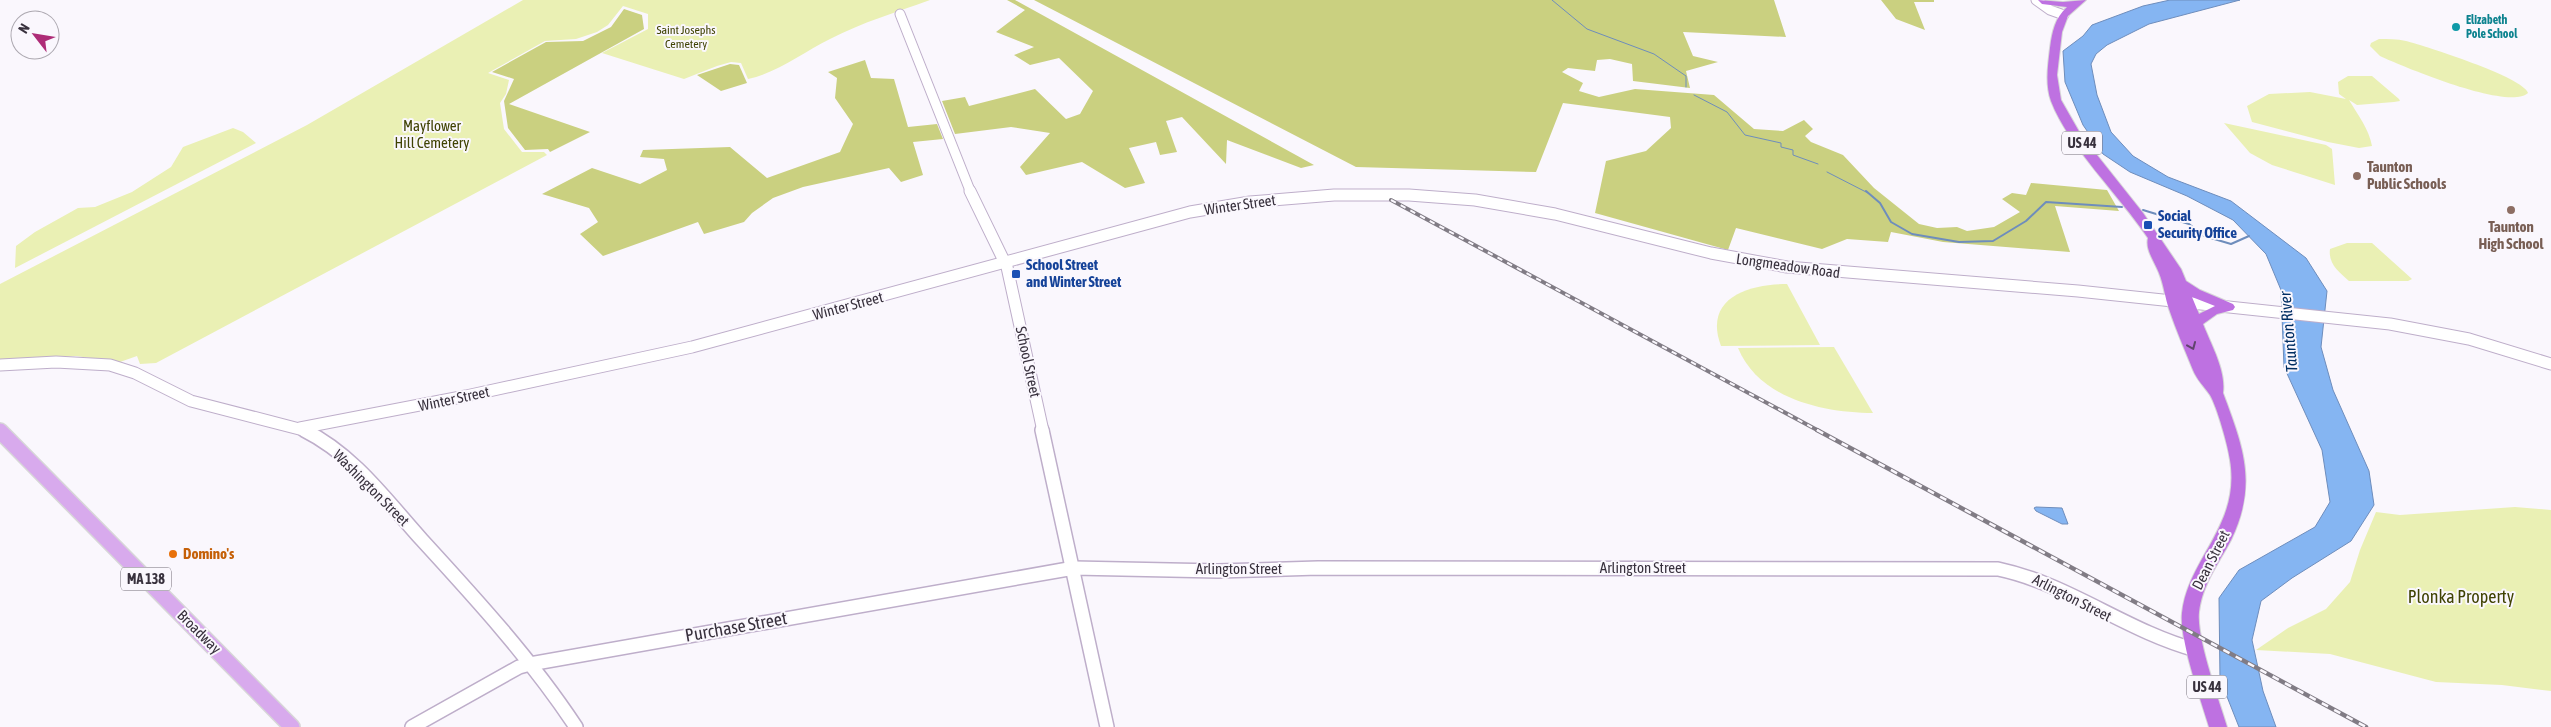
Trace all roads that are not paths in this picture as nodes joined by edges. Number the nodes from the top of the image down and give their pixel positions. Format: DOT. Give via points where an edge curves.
graph roads {
  1 [pos="2039,0"];
  2 [pos="2080,1"];
  3 [pos="900,14"];
  4 [pos="2064,15"];
  5 [pos="1395,194"];
  6 [pos="2153,239"];
  7 [pos="1005,261"];
  8 [pos="2180,283"];
  9 [pos="2180,301"];
  10 [pos="2228,306"];
  11 [pos="2195,323"];
  12 [pos="2551,364"];
  13 [pos="0,365"];
  14 [pos="2216,393"];
  15 [pos="300,428"];
  16 [pos="0,431"];
  17 [pos="1074,568"];
  18 [pos="2196,650"];
  19 [pos="530,664"];
  20 [pos="292,727"];
  21 [pos="412,727"];
  22 [pos="576,727"];
  23 [pos="1107,727"];
  24 [pos="2218,727"];
  1 -- 2 [label="highway" via="2063,5"];
  1 -- 4 [label="street" via="2050,10"];
  2 -- 4 [label="highway"];
  3 -- 7 [label="street, School Street" via="973,199"];
  4 -- 6 [label="highway, Dean Street / US 44" via="2054,52 2052,82 2056,100 2076,136"];
  5 -- 7 [label="street, Winter Street" via="1317,196 1230,205 1143,223"];
  5 -- 9 [label="street, Longmeadow Road" via="1522,207 1787,268"];
  6 -- 8 [label="highway, Dean Street / US 44" via="2175,269"];
  6 -- 9 [label="highway, Dean Street / US 44" via="2153,246"];
  7 -- 15 [label="street, Winter Street" via="692,347"];
  7 -- 17 [label="street, School Street"];
  8 -- 9 [label="highway, Dean Street / US 44"];
  8 -- 10 [label="highway" via="2195,293"];
  9 -- 10 [label="street, Longmeadow Road"];
  9 -- 11 [label="highway, Dean Street / US 44"];
  9 -- 14 [label="highway, Dean Street / US 44, one-way" via="2206,381"];
  10 -- 11 [label="highway" via="2212,311"];
  10 -- 12 [label="street, Longmeadow Road" via="2447,334"];
  11 -- 14 [label="highway, Dean Street / US 44" via="2217,379"];
  13 -- 15 [label="street, Washington Street" via="56,362 110,366 134,373 191,401"];
  14 -- 18 [label="highway, Dean Street / US 44" via="2234,444 2238,484 2235,509 2228,528 2193,594 2190,624"];
  15 -- 19 [label="street, Washington Street" via="322,439 360,471"];
  16 -- 20 [label="main road, Broadway / MA 138"];
  17 -- 18 [label="street, Arlington Street" via="1218,571 1318,568 1998,569 2049,583 2156,639"];
  17 -- 19 [label="street, Purchase Street"];
  17 -- 23 [label="street, School Street"];
  18 -- 24 [label="highway, Dean Street / US 44"];
  19 -- 21 [label="street, Purchase Street"];
  19 -- 22 [label="street, Washington Street"];
}
